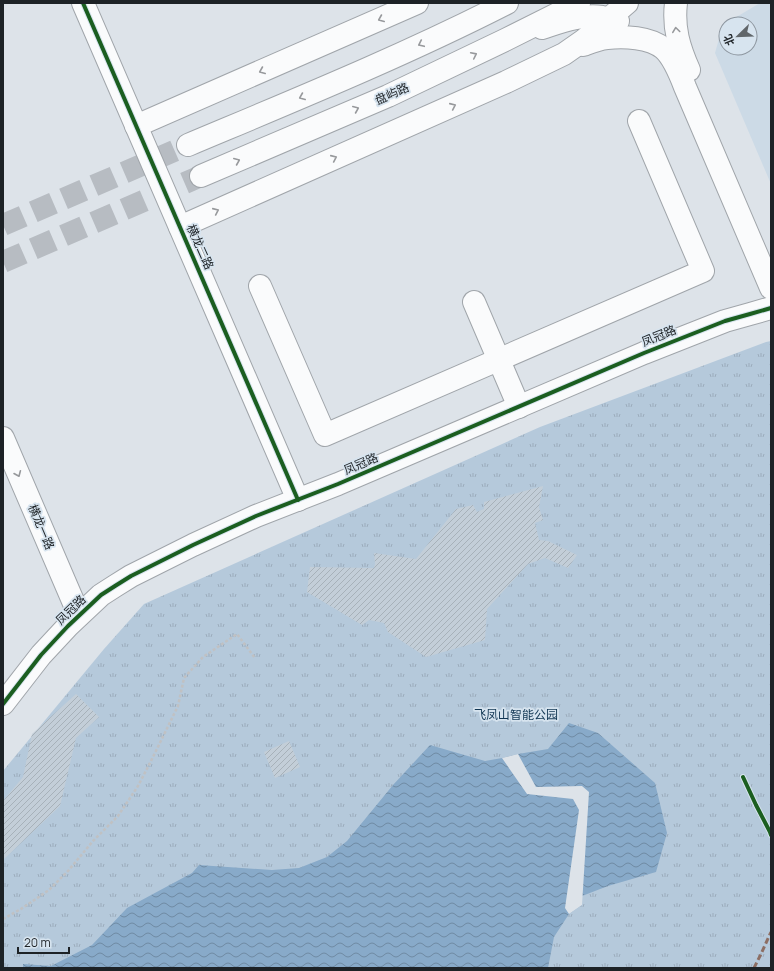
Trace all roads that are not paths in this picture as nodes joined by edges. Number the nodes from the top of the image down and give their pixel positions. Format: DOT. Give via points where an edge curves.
graph roads {
  1 [pos="83,3"];
  2 [pos="417,3"];
  3 [pos="507,3"];
  4 [pos="578,3"];
  5 [pos="627,3"];
  6 [pos="676,3"];
  7 [pos="610,19"];
  8 [pos="505,40"];
  9 [pos="653,42"];
  10 [pos="564,54"];
  11 [pos="639,121"];
  12 [pos="136,126"];
  13 [pos="188,145"];
  14 [pos="201,176"];
  15 [pos="180,227"];
  16 [pos="771,260"];
  17 [pos="260,286"];
  18 [pos="771,288"];
  19 [pos="474,302"];
  20 [pos="771,308"];
  21 [pos="498,360"];
  22 [pos="519,407"];
  23 [pos="3,438"];
  24 [pos="298,500"];
  25 [pos="79,615"];
  26 [pos="3,704"];
  1 -- 12 [label="street, 横龙二路"];
  2 -- 12 [label="street, one-way"];
  3 -- 13 [label="street, one-way" via="317,91"];
  4 -- 8 [label="street, 盘屿路"];
  5 -- 7 [label="street"];
  16 -- 6 [label="street, one-way" via="681,49 675,26"];
  7 -- 8 [label="street" via="590,17 567,20"];
  7 -- 9 [label="street"];
  7 -- 10 [label="street"];
  14 -- 8 [label="street, 盘屿路, one-way" via="388,96"];
  9 -- 10 [label="street" via="618,37 606,38 587,43"];
  9 -- 18 [label="street" via="664,49 677,68"];
  15 -- 10 [label="street, one-way"];
  11 -- 21 [label="street" via="703,271"];
  12 -- 15 [label="street, 横龙二路"];
  15 -- 24 [label="street, 横龙二路"];
  17 -- 21 [label="street" via="325,435"];
  19 -- 21 [label="street"];
  20 -- 22 [label="street, 凤冠路" via="686,336"];
  21 -- 22 [label="street"];
  22 -- 24 [label="street, 凤冠路"];
  23 -- 25 [label="street, 横龙一路, one-way"];
  24 -- 25 [label="street, 凤冠路" via="229,528 131,576 101,595"];
  25 -- 26 [label="street, 凤冠路" via="41,655"];
}
